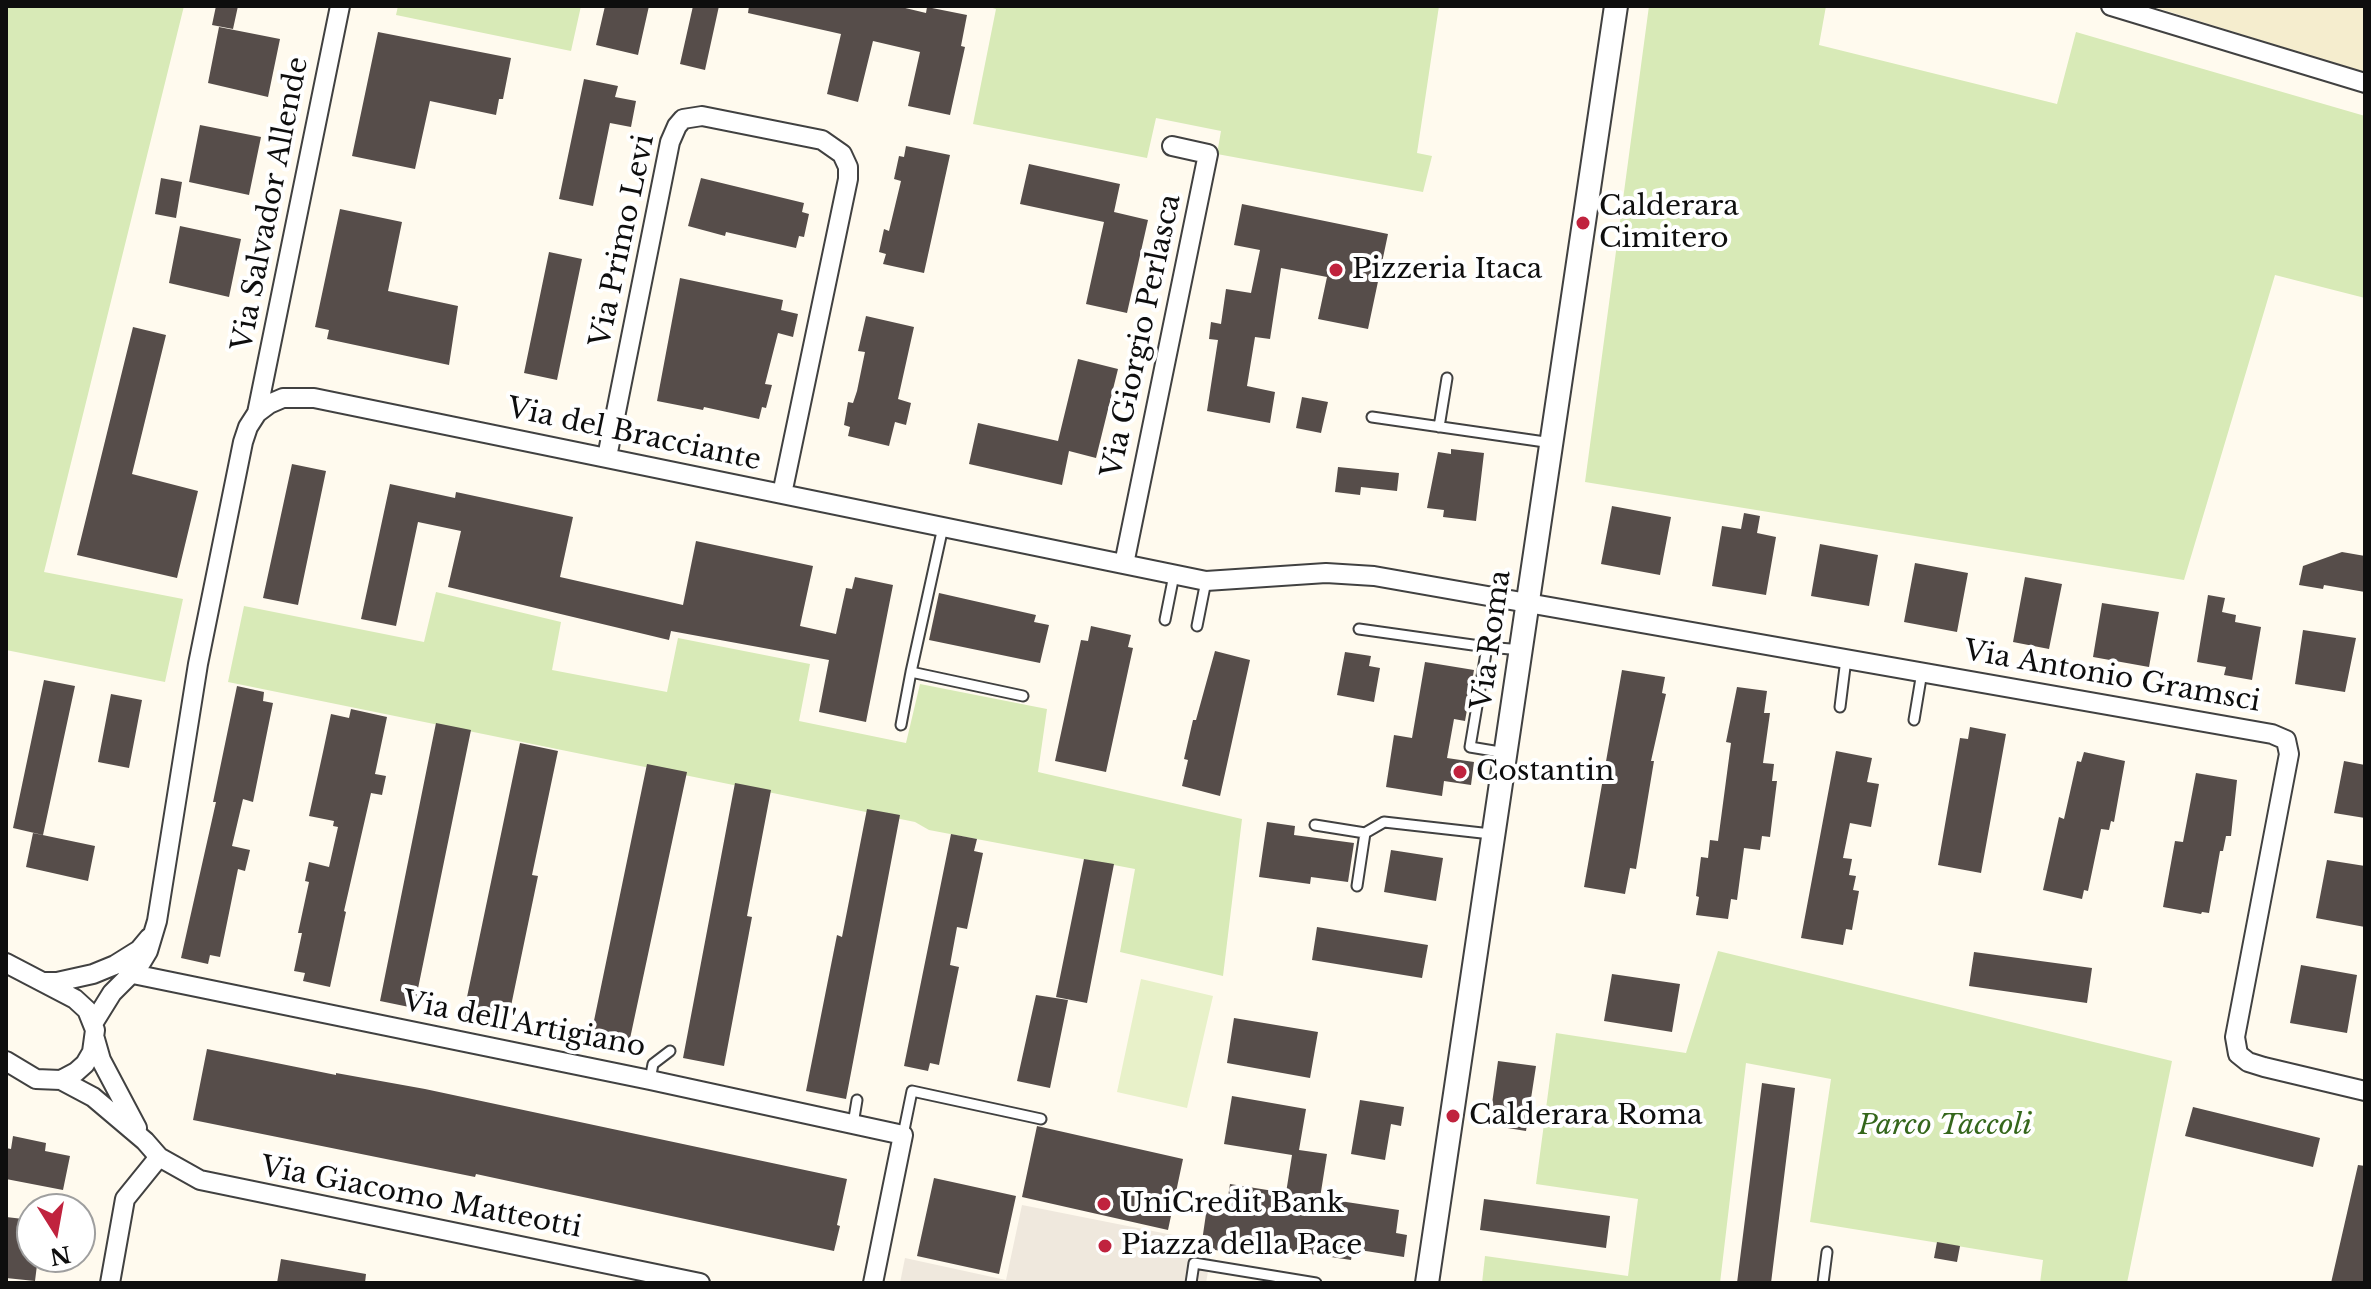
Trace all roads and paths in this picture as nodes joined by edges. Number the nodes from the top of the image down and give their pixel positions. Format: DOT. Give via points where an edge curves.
graph roads {
  1 [pos="340,6"];
  2 [pos="1616,6"];
  3 [pos="2111,6"];
  4 [pos="2365,83"];
  5 [pos="1172,146"];
  6 [pos="1447,378"];
  7 [pos="257,413"];
  8 [pos="1372,417"];
  9 [pos="1439,427"];
  10 [pos="1552,443"];
  11 [pos="607,457"];
  12 [pos="782,494"];
  13 [pos="943,527"];
  14 [pos="1124,564"];
  15 [pos="1174,575"];
  16 [pos="1206,581"];
  17 [pos="1527,605"];
  18 [pos="1165,620"];
  19 [pos="1197,626"];
  20 [pos="1359,629"];
  21 [pos="1487,647"];
  22 [pos="1522,650"];
  23 [pos="1846,658"];
  24 [pos="1922,671"];
  25 [pos="911,672"];
  26 [pos="1023,696"];
  27 [pos="1840,707"];
  28 [pos="1914,720"];
  29 [pos="901,725"];
  30 [pos="1506,753"];
  31 [pos="1315,825"];
  32 [pos="1365,833"];
  33 [pos="1494,834"];
  34 [pos="1357,886"];
  35 [pos="154,933"];
  36 [pos="6,963"];
  37 [pos="133,974"];
  38 [pos="45,982"];
  39 [pos="94,1031"];
  40 [pos="670,1051"];
  41 [pos="6,1061"];
  42 [pos="61,1080"];
  43 [pos="650,1080"];
  44 [pos="2365,1091"];
  45 [pos="857,1100"];
  46 [pos="1041,1119"];
  47 [pos="853,1124"];
  48 [pos="903,1135"];
  49 [pos="145,1141"];
  50 [pos="159,1157"];
  51 [pos="1827,1252"];
  52 [pos="110,1283"];
  53 [pos="700,1283"];
  54 [pos="873,1283"];
  55 [pos="1191,1283"];
  56 [pos="1316,1283"];
  57 [pos="1427,1283"];
  58 [pos="1823,1283"];
  1 -- 7 [label="street, Via Salvador Allende"];
  2 -- 10 [label="street, Via Roma"];
  3 -- 4 [label="street"];
  5 -- 14 [label="street, Via Giorgio Perlasca" via="1208,154"];
  6 -- 9 [label="lane"];
  7 -- 11 [label="street, Via del Bracciante" via="283,398 314,398"];
  7 -- 35 [label="street" via="243,442 198,664"];
  8 -- 9 [label="lane"];
  9 -- 10 [label="lane"];
  10 -- 17 [label="street, Via Roma"];
  11 -- 12 [label="street, Via del Bracciante"];
  11 -- 12 [label="street, Via Primo Levi" via="677,126 683,119 702,116 822,140 842,154 848,179"];
  12 -- 13 [label="street, Via del Bracciante"];
  13 -- 14 [label="street, Via del Bracciante"];
  13 -- 25 [label="lane"];
  14 -- 15 [label="street, Via del Bracciante"];
  15 -- 16 [label="street, Via del Bracciante"];
  15 -- 18 [label="lane"];
  16 -- 17 [label="street, Via del Bracciante" via="1350,574"];
  16 -- 19 [label="lane"];
  17 -- 22 [label="street, Via Roma"];
  17 -- 23 [label="street, Via Antonio Gramsci"];
  20 -- 21 [label="lane"];
  21 -- 22 [label="lane"];
  21 -- 30 [label="lane" via="1470,747"];
  22 -- 30 [label="street, Via Roma"];
  23 -- 24 [label="street, Via Antonio Gramsci"];
  23 -- 27 [label="lane"];
  24 -- 28 [label="lane"];
  24 -- 44 [label="street, Via Antonio Gramsci" via="2286,740 2289,754 2235,1037 2238,1054 2248,1062"];
  25 -- 26 [label="lane"];
  25 -- 29 [label="lane"];
  30 -- 33 [label="street, Via Roma"];
  31 -- 32 [label="lane"];
  32 -- 33 [label="lane" via="1384,822"];
  32 -- 34 [label="lane"];
  33 -- 57 [label="street, Via Roma"];
  35 -- 37 [label="street"];
  35 -- 38 [label="street" via="115,965"];
  36 -- 38 [label="street"];
  37 -- 39 [label="street" via="112,993"];
  37 -- 43 [label="street, Via dell'Artigiano"];
  38 -- 39 [label="street" via="87,1010"];
  39 -- 42 [label="street" via="85,1064"];
  39 -- 49 [label="street, Via Giacomo Matteotti" via="101,1060"];
  40 -- 43 [label="lane" via="653,1064"];
  41 -- 42 [label="street, Via Giacomo Matteotti" via="36,1079"];
  42 -- 49 [label="street, Via Giacomo Matteotti" via="93,1097"];
  43 -- 47 [label="street, Via dell'Artigiano"];
  45 -- 47 [label="lane"];
  46 -- 48 [label="lane" via="912,1091"];
  47 -- 48 [label="street, Via dell'Artigiano"];
  48 -- 54 [label="street"];
  49 -- 50 [label="street, Via Giacomo Matteotti"];
  50 -- 52 [label="street" via="125,1199"];
  50 -- 53 [label="street, Via Giacomo Matteotti" via="216,1185"];
  51 -- 58 [label="lane"];
  55 -- 56 [label="lane" via="1194,1263"];
}
